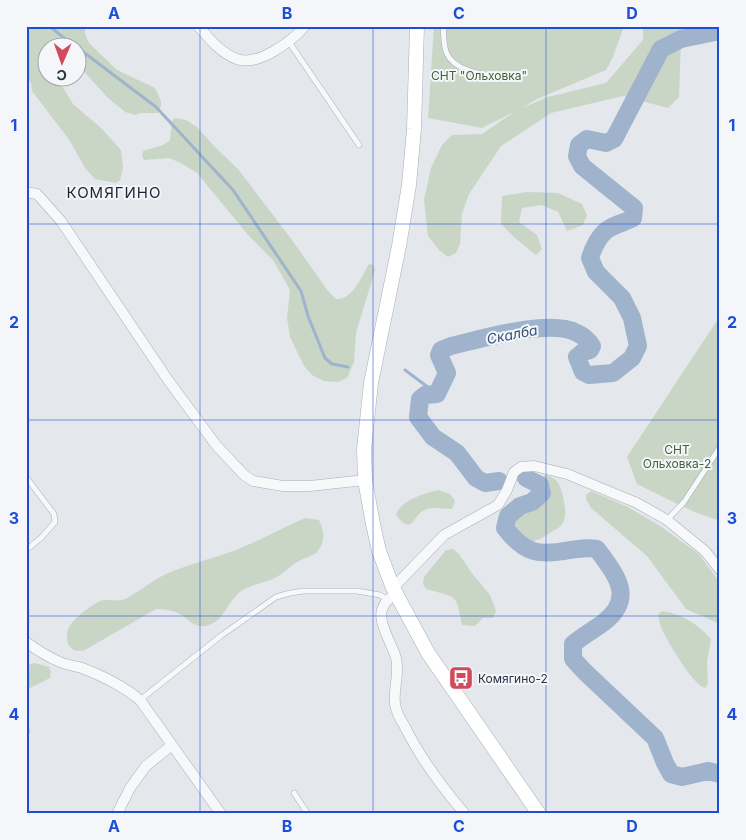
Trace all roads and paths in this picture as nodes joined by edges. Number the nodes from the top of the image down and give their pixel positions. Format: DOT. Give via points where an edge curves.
graph roads {
  1 [pos="198,26"];
  2 [pos="305,26"];
  3 [pos="417,26"];
  4 [pos="443,26"];
  5 [pos="289,42"];
  6 [pos="507,79"];
  7 [pos="359,146"];
  8 [pos="27,190"];
  9 [pos="720,447"];
  10 [pos="26,477"];
  11 [pos="366,480"];
  12 [pos="667,520"];
  13 [pos="26,550"];
  14 [pos="720,570"];
  15 [pos="392,594"];
  16 [pos="26,642"];
  17 [pos="140,700"];
  18 [pos="172,745"];
  19 [pos="294,793"];
  20 [pos="117,814"];
  21 [pos="221,814"];
  22 [pos="308,814"];
  23 [pos="465,814"];
  24 [pos="539,814"];
  1 -- 5 [label="street" via="217,47 239,60 257,59"];
  2 -- 5 [label="street"];
  3 -- 11 [label="street" via="409,185 371,383 364,449"];
  4 -- 6 [label="lane" via="447,54 452,61 462,68"];
  5 -- 7 [label="lane"];
  8 -- 11 [label="street" via="37,194 61,221 168,380 216,445 244,475 253,481 283,486"];
  9 -- 12 [label="lane" via="684,502"];
  10 -- 13 [label="lane" via="54,514 55,522"];
  11 -- 15 [label="street" via="377,542"];
  12 -- 14 [label="street" via="705,551"];
  12 -- 15 [label="street" via="637,503 567,474 534,466 521,467 514,472 498,504 444,535"];
  15 -- 17 [label="lane" via="304,591 276,597"];
  15 -- 23 [label="street" via="381,614 398,668 395,706 423,761"];
  15 -- 24 [label="street"];
  16 -- 17 [label="street" via="61,662 107,678"];
  17 -- 18 [label="street"];
  18 -- 20 [label="street" via="146,766"];
  18 -- 21 [label="street"];
  19 -- 22 [label="lane"];
}
